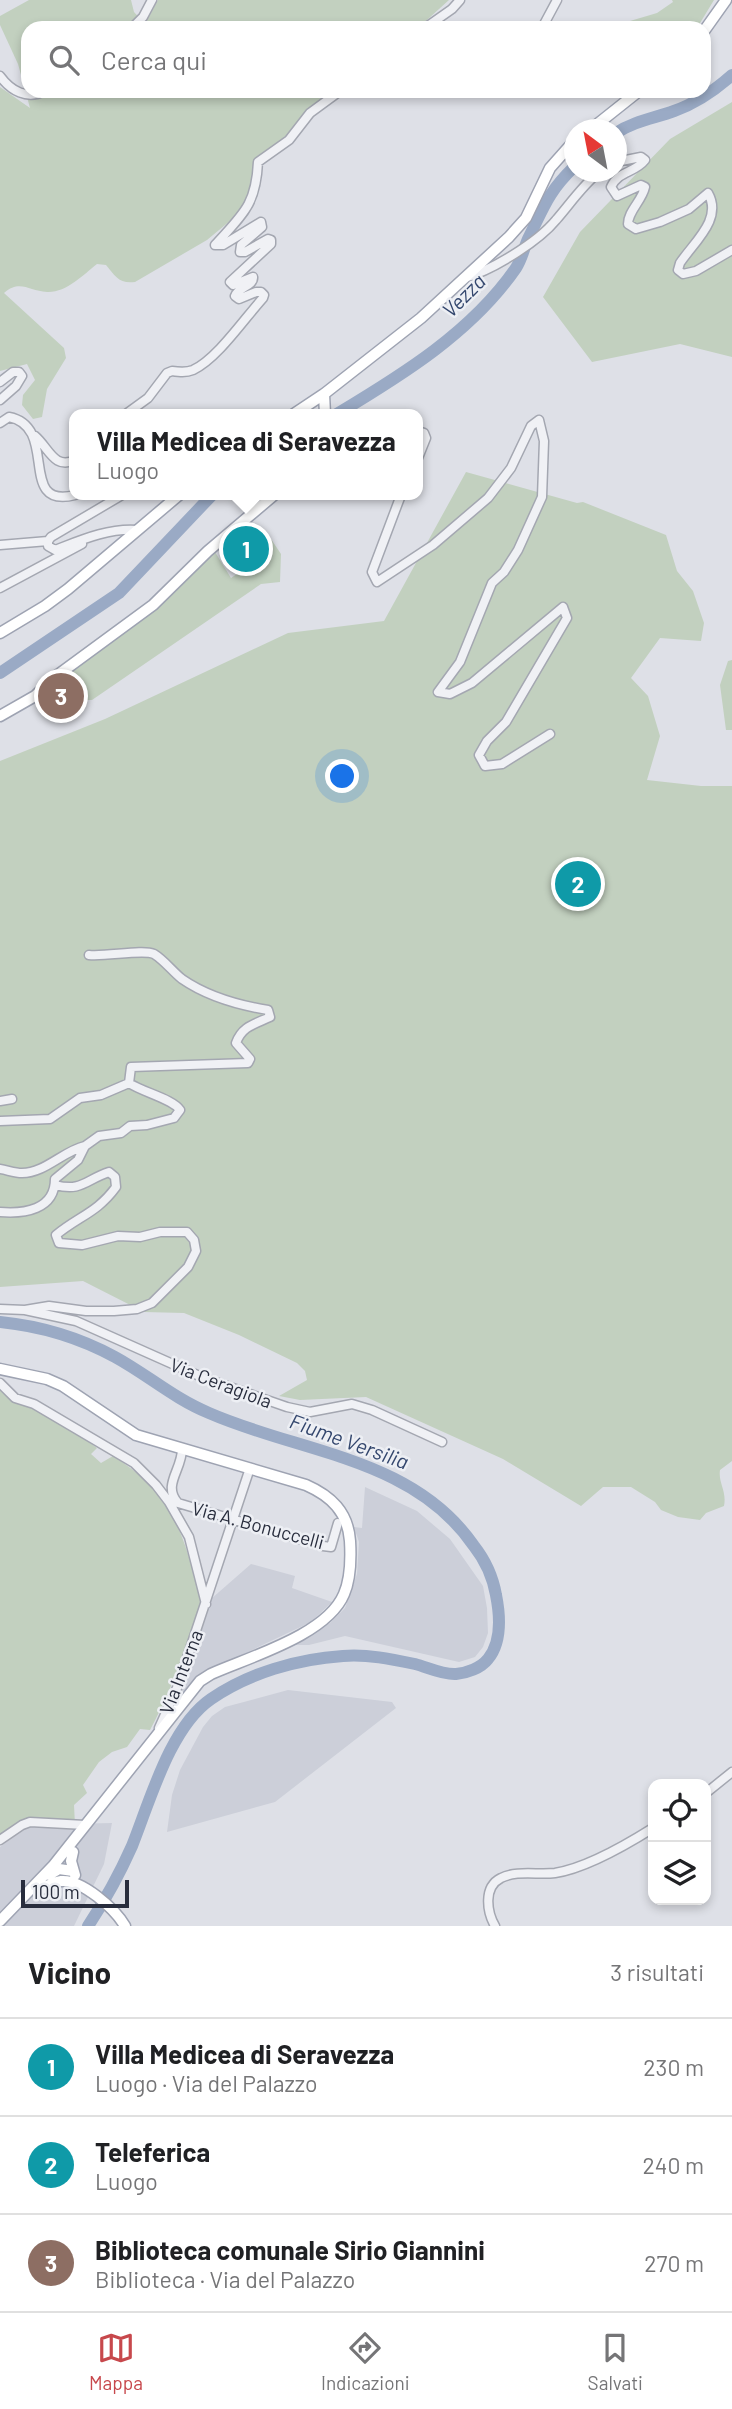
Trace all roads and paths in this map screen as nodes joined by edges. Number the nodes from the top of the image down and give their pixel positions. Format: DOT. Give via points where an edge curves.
graph roads {
  1 [pos="152,0"];
  2 [pos="460,0"];
  3 [pos="556,0"];
  4 [pos="726,0"];
  5 [pos="139,21"];
  6 [pos="435,21"];
  7 [pos="546,21"];
  8 [pos="711,21"];
  9 [pos="0,76"];
  10 [pos="21,93"];
  11 [pos="330,98"];
  12 [pos="630,98"];
  13 [pos="604,119"];
  14 [pos="564,153"];
  15 [pos="627,160"];
  16 [pos="627,171"];
  17 [pos="589,182"];
  18 [pos="613,182"];
  19 [pos="732,250"];
  20 [pos="464,278"];
  21 [pos="0,382"];
  22 [pos="324,394"];
  23 [pos="0,400"];
  24 [pos="133,409"];
  25 [pos="302,409"];
  26 [pos="325,409"];
  27 [pos="0,423"];
  28 [pos="35,436"];
  29 [pos="69,462"];
  30 [pos="69,495"];
  31 [pos="114,500"];
  32 [pos="174,500"];
  33 [pos="268,500"];
  34 [pos="399,500"];
  35 [pos="137,530"];
  36 [pos="89,537"];
  37 [pos="48,541"];
  38 [pos="0,545"];
  39 [pos="0,588"];
  40 [pos="0,633"];
  41 [pos="0,716"];
  42 [pos="550,734"];
  43 [pos="89,955"];
  44 [pos="129,1083"];
  45 [pos="12,1099"];
  46 [pos="0,1101"];
  47 [pos="0,1121"];
  48 [pos="85,1146"];
  49 [pos="0,1169"];
  50 [pos="55,1185"];
  51 [pos="0,1212"];
  52 [pos="0,1309"];
  53 [pos="25,1310"];
  54 [pos="0,1369"];
  55 [pos="0,1383"];
  56 [pos="442,1442"];
  57 [pos="182,1449"];
  58 [pos="250,1468"];
  59 [pos="234,1520"];
  60 [pos="338,1523"];
  61 [pos="206,1604"];
  62 [pos="153,1740"];
  63 [pos="732,1772"];
  64 [pos="711,1789"];
  65 [pos="97,1812"];
  66 [pos="85,1825"];
  67 [pos="648,1831"];
  68 [pos="0,1840"];
  69 [pos="73,1852"];
  70 [pos="56,1868"];
  71 [pos="73,1871"];
  72 [pos="65,1881"];
  73 [pos="83,1887"];
  74 [pos="37,1889"];
  75 [pos="4,1921"];
  76 [pos="125,1926"];
  77 [pos="495,1926"];
  1 -- 5 [label="street"];
  2 -- 6 [label="street"];
  3 -- 7 [label="street"];
  4 -- 8 [label="main road"];
  9 -- 10 [label="street"];
  11 -- 24 [label="street" via="310,113 289,140 258,162 254,194 246,212 215,244 223,245 261,222 262,227 241,245 240,252 268,239 271,244 230,282 233,285 253,277 235,296 239,299 261,292 263,298 208,360 192,371 167,373"];
  12 -- 13 [label="main road"];
  14 -- 20 [label="main road" via="550,168 526,218"];
  15 -- 16 [label="street" via="645,160"];
  17 -- 20 [label="street" via="555,222 526,246"];
  18 -- 19 [label="street" via="617,196 646,187 628,216 628,224 636,229 689,209 708,193 714,211 680,263 678,270 683,274"];
  20 -- 22 [label="main road"];
  21 -- 23 [label="street" via="13,372 22,376"];
  22 -- 25 [label="main road"];
  22 -- 26 [label="main road"];
  27 -- 28 [label="street" via="9,417 19,419"];
  28 -- 29 [label="street" via="58,463"];
  28 -- 30 [label="street" via="46,489 58,496"];
  31 -- 37 [label="street"];
  32 -- 35 [label="main road"];
  33 -- 41 [label="main road" via="153,605 35,696"];
  34 -- 42 [label="street" via="372,572 377,582 433,545 488,498 539,420 544,441 542,497 519,550 492,583 460,662 438,692 450,694 472,683 563,607 567,618 506,722 479,755 485,766 502,764"];
  35 -- 36 [label="street"];
  35 -- 40 [label="main road" via="53,601"];
  36 -- 37 [label="street" via="55,550"];
  36 -- 39 [label="street"];
  37 -- 38 [label="street"];
  43 -- 44 [label="street" via="145,952 198,988 270,1013 239,1034 236,1042 249,1056 247,1063 131,1066"];
  44 -- 47 [label="street" via="80,1098 50,1119"];
  44 -- 48 [label="street" via="176,1104 178,1114 99,1136"];
  45 -- 46 [label="street"];
  48 -- 49 [label="street" via="36,1170"];
  48 -- 50 [label="street" via="78,1160 55,1179"];
  50 -- 51 [label="street" via="40,1207"];
  50 -- 53 [label="street" via="78,1187 109,1172 116,1187 88,1216 56,1235 59,1243 82,1245 118,1236 176,1231 187,1232 196,1251 188,1267 152,1303 137,1310 49,1306"];
  52 -- 53 [label="street, Via Ceragiola"];
  53 -- 56 [label="street, Via Ceragiola" via="76,1321 204,1378 287,1407 310,1412 352,1404"];
  54 -- 57 [label="main road" via="55,1383 136,1435"];
  55 -- 61 [label="street" via="15,1398 34,1404 134,1463 156,1485 189,1537"];
  57 -- 58 [label="main road"];
  57 -- 59 [label="street, Via A. Bonuccelli" via="171,1495 178,1503"];
  58 -- 59 [label="street, Via Interna"];
  58 -- 62 [label="main road" via="306,1485 340,1508 350,1539 344,1595 314,1627 200,1681"];
  59 -- 60 [label="street, Via A. Bonuccelli" via="323,1546 331,1546"];
  59 -- 61 [label="street, Via Interna"];
  61 -- 62 [label="street, Via Interna"];
  62 -- 65 [label="main road"];
  63 -- 64 [label="street"];
  65 -- 66 [label="main road"];
  65 -- 69 [label="main road"];
  66 -- 68 [label="street" via="30,1822"];
  66 -- 70 [label="main road"];
  67 -- 77 [label="street" via="605,1856 556,1873 499,1879 487,1905"];
  69 -- 70 [label="main road"];
  69 -- 71 [label="main road"];
  70 -- 71 [label="main road"];
  70 -- 72 [label="main road"];
  70 -- 74 [label="main road"];
  71 -- 73 [label="main road"];
  72 -- 73 [label="main road"];
  72 -- 74 [label="main road"];
  73 -- 76 [label="main road" via="109,1906"];
  74 -- 75 [label="main road"];
}
